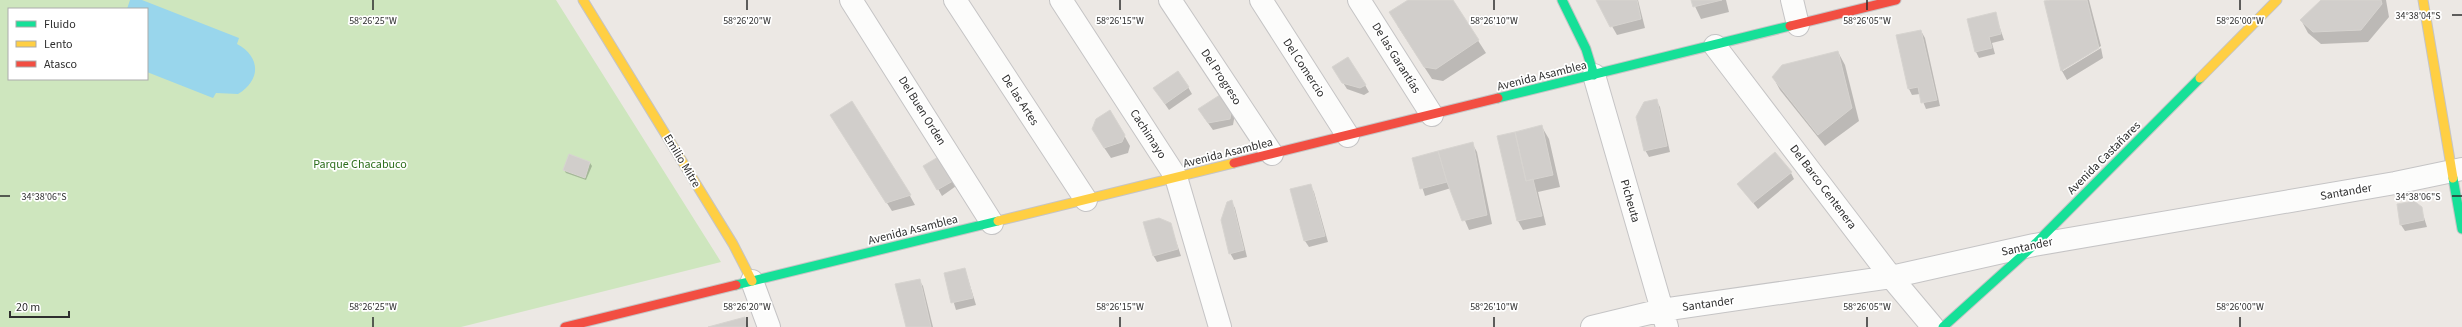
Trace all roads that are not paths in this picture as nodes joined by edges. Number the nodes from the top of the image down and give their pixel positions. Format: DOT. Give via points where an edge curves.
graph roads {
  1 [pos="584,0"];
  2 [pos="851,0"];
  3 [pos="955,0"];
  4 [pos="1061,0"];
  5 [pos="1170,0"];
  6 [pos="1261,0"];
  7 [pos="1359,0"];
  8 [pos="1562,0"];
  9 [pos="1792,0"];
  10 [pos="1896,0"];
  11 [pos="2277,0"];
  12 [pos="2423,0"];
  13 [pos="1798,25"];
  14 [pos="1716,46"];
  15 [pos="1594,75"];
  16 [pos="1432,115"];
  17 [pos="1348,136"];
  18 [pos="1272,154"];
  19 [pos="2457,169"];
  20 [pos="1176,178"];
  21 [pos="1086,200"];
  22 [pos="992,223"];
  23 [pos="2462,229"];
  24 [pos="2034,245"];
  25 [pos="1891,277"];
  26 [pos="752,281"];
  27 [pos="1664,319"];
  28 [pos="565,327"];
  29 [pos="769,327"];
  30 [pos="1220,327"];
  31 [pos="1592,327"];
  32 [pos="1933,327"];
  33 [pos="1943,327"];
  1 -- 26 [label="main road, Emilio Mitre" via="733,244"];
  2 -- 22 [label="street, Del Buen Orden"];
  3 -- 21 [label="street, De las Artes"];
  4 -- 20 [label="street, Cachimayo"];
  5 -- 18 [label="street, Del Progreso"];
  6 -- 17 [label="street, Del Comercio"];
  7 -- 16 [label="street, De las Garantías"];
  8 -- 15 [label="main road" via="1586,49"];
  9 -- 13 [label="street"];
  10 -- 13 [label="main road, Avenida Asamblea"];
  11 -- 24 [label="main road, Avenida Castañares"];
  12 -- 19 [label="main road"];
  13 -- 14 [label="main road, Avenida Asamblea"];
  14 -- 15 [label="main road, Avenida Asamblea"];
  14 -- 25 [label="street, Del Barco Centenera"];
  15 -- 16 [label="main road, Avenida Asamblea"];
  15 -- 27 [label="street, Picheuta"];
  16 -- 17 [label="main road, Avenida Asamblea"];
  17 -- 18 [label="main road, Avenida Asamblea"];
  18 -- 20 [label="main road, Avenida Asamblea"];
  19 -- 23 [label="main road"];
  19 -- 24 [label="street, Santander" via="2395,183"];
  20 -- 21 [label="main road, Avenida Asamblea"];
  20 -- 30 [label="street, Cachimayo"];
  21 -- 22 [label="main road, Avenida Asamblea"];
  22 -- 26 [label="main road, Avenida Asamblea"];
  24 -- 25 [label="street, Santander"];
  24 -- 33 [label="main road, Avenida Castañares"];
  25 -- 27 [label="street, Santander"];
  25 -- 32 [label="street, Del Barco Centenera"];
  26 -- 28 [label="main road, Avenida Asamblea"];
  26 -- 29 [label="street, Emilio Mitre"];
  27 -- 31 [label="street, Santander"];
}
